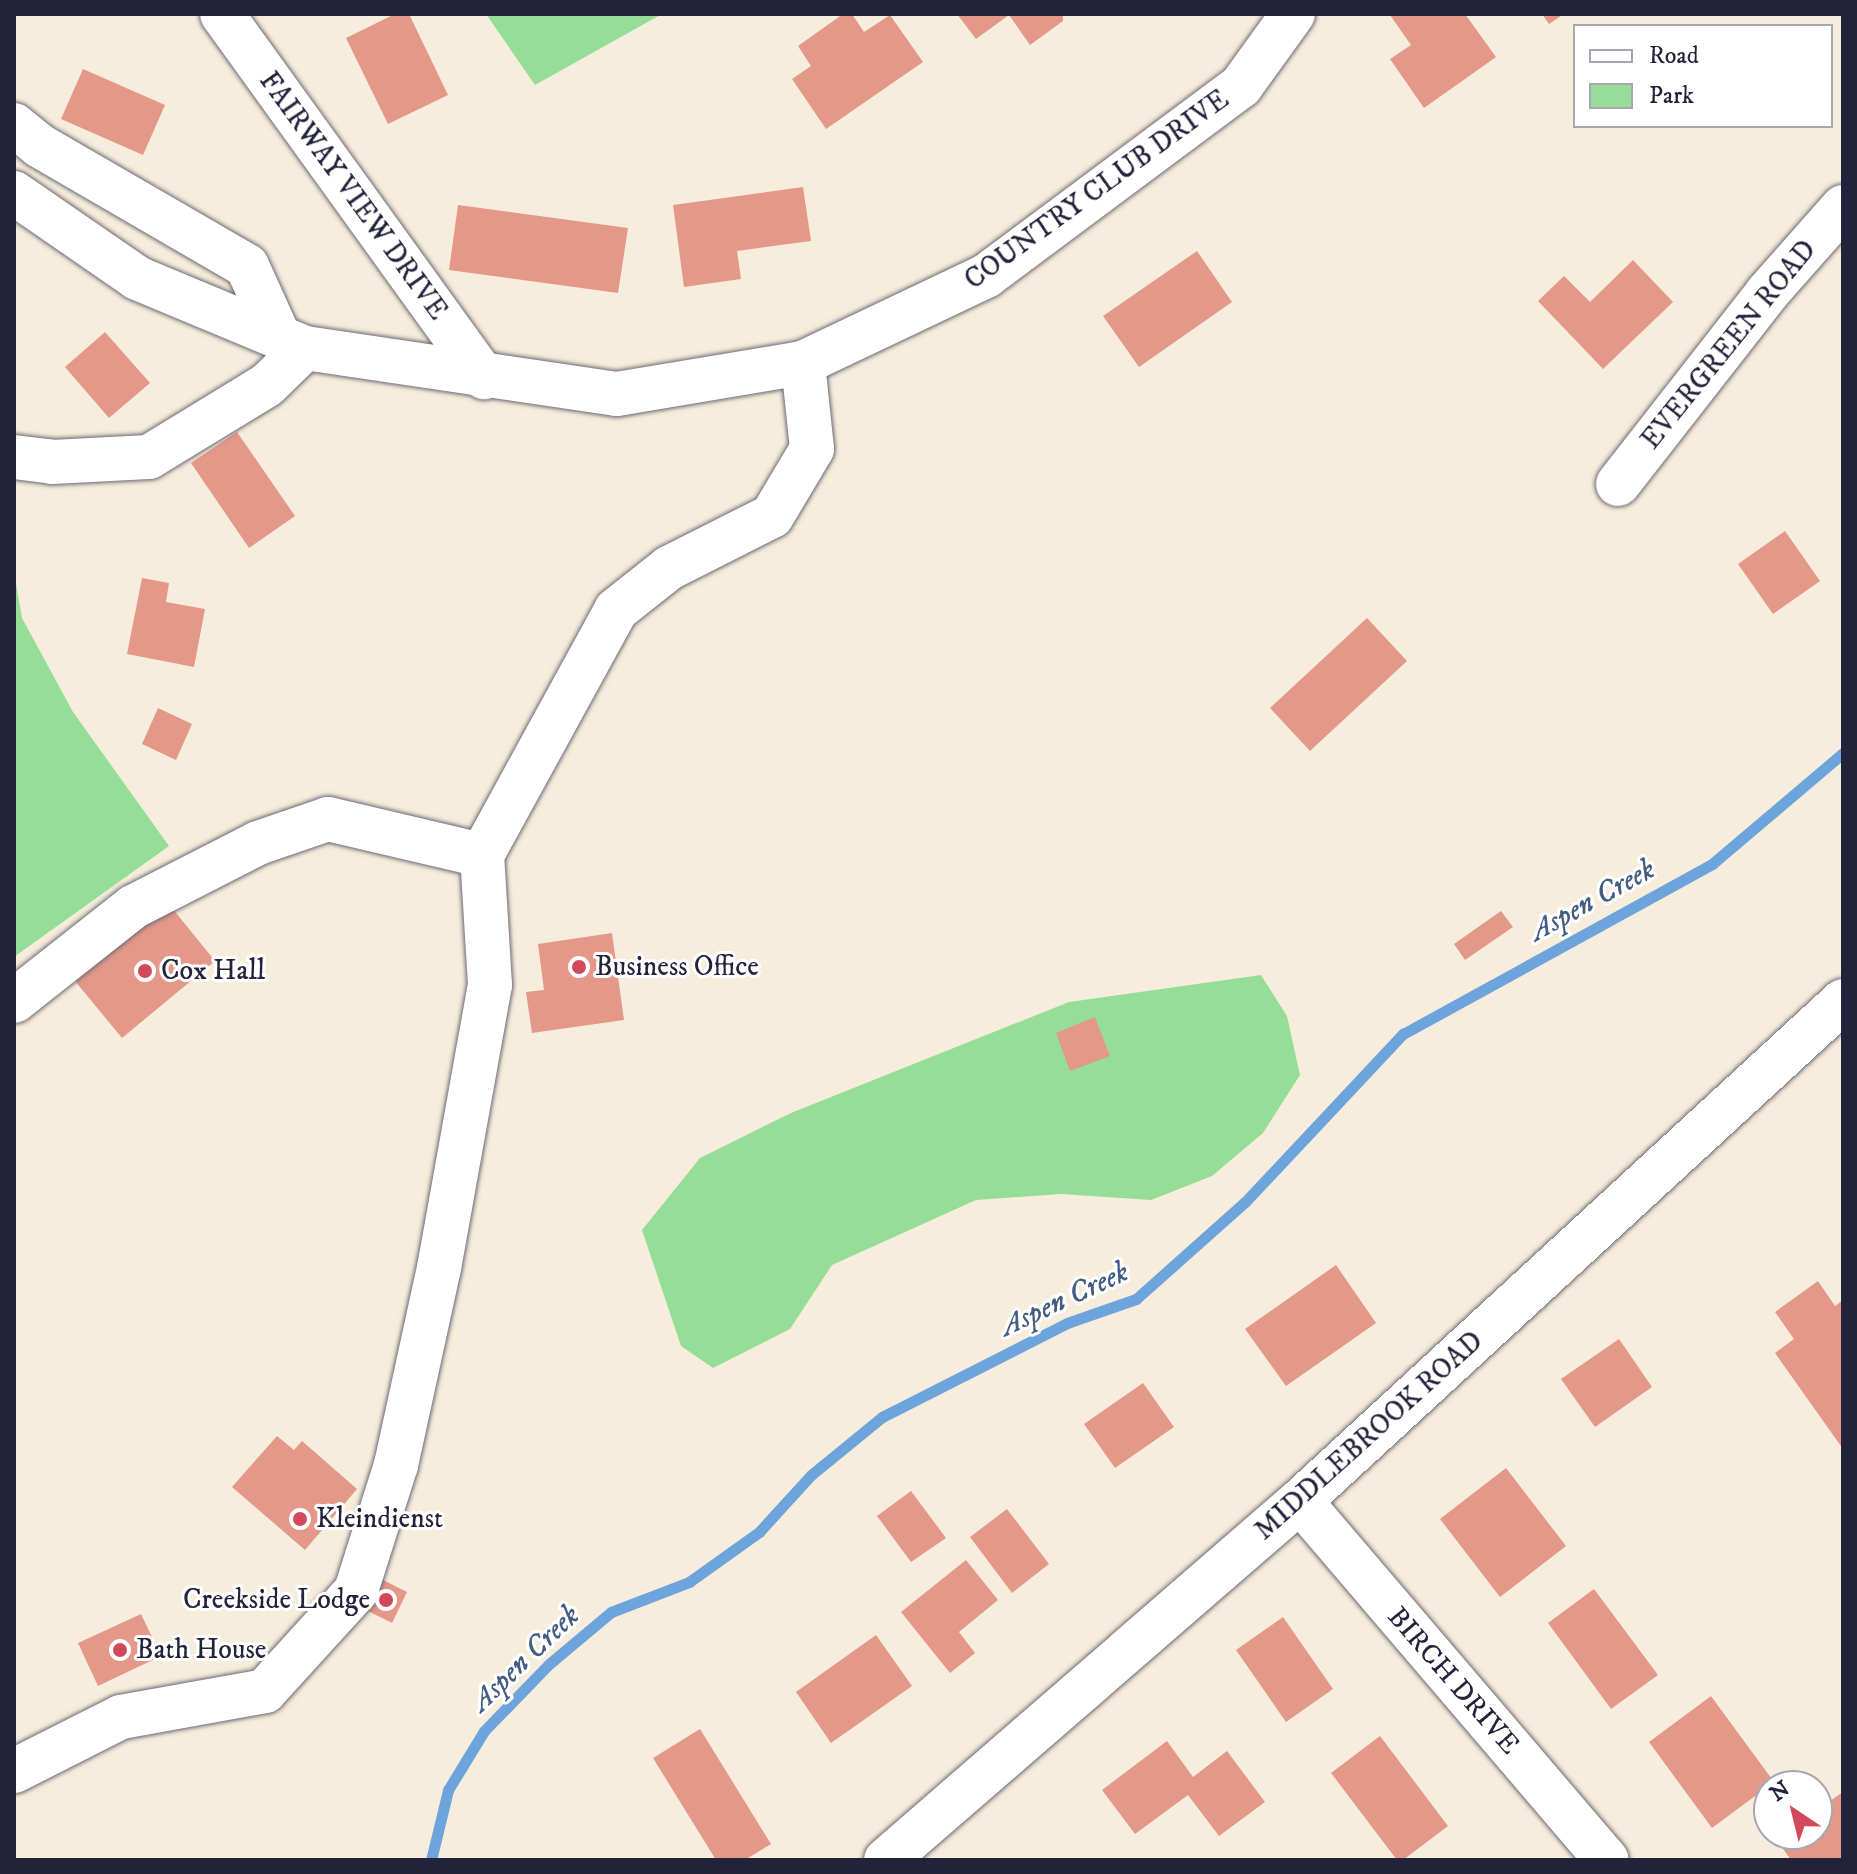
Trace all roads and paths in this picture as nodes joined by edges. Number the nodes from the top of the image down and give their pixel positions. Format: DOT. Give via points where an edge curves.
graph roads {
  1 [pos="222,14"];
  2 [pos="1293,14"];
  3 [pos="14,125"];
  4 [pos="14,193"];
  5 [pos="1843,207"];
  6 [pos="292,342"];
  7 [pos="803,363"];
  8 [pos="484,377"];
  9 [pos="14,457"];
  10 [pos="1618,484"];
  11 [pos="482,855"];
  12 [pos="14,1001"];
  13 [pos="1843,1001"];
  14 [pos="1300,1501"];
  15 [pos="14,1771"];
  16 [pos="886,1860"];
  17 [pos="1607,1860"];
  1 -- 8 [label="street, FAIRWAY VIEW DRIVE"];
  2 -- 7 [label="street, COUNTRY CLUB DRIVE" via="1241,86 986,276"];
  3 -- 6 [label="street" via="40,146 247,266"];
  4 -- 6 [label="street, COUNTRY CLUB DRIVE" via="137,278"];
  5 -- 10 [label="street, EVERGREEN ROAD" via="1767,293"];
  6 -- 8 [label="street, COUNTRY CLUB DRIVE"];
  6 -- 9 [label="street" via="267,385 149,457 52,462"];
  7 -- 8 [label="street, COUNTRY CLUB DRIVE" via="617,394"];
  7 -- 11 [label="street" via="812,449 772,516 669,568 616,610"];
  11 -- 12 [label="street" via="328,819 258,843 133,907"];
  11 -- 15 [label="street" via="490,985 439,1268 396,1465 356,1591 265,1691 121,1717"];
  13 -- 14 [label="street, MIDDLEBROOK ROAD"];
  14 -- 16 [label="street, MIDDLEBROOK ROAD"];
  14 -- 17 [label="street, BIRCH DRIVE"];
}
